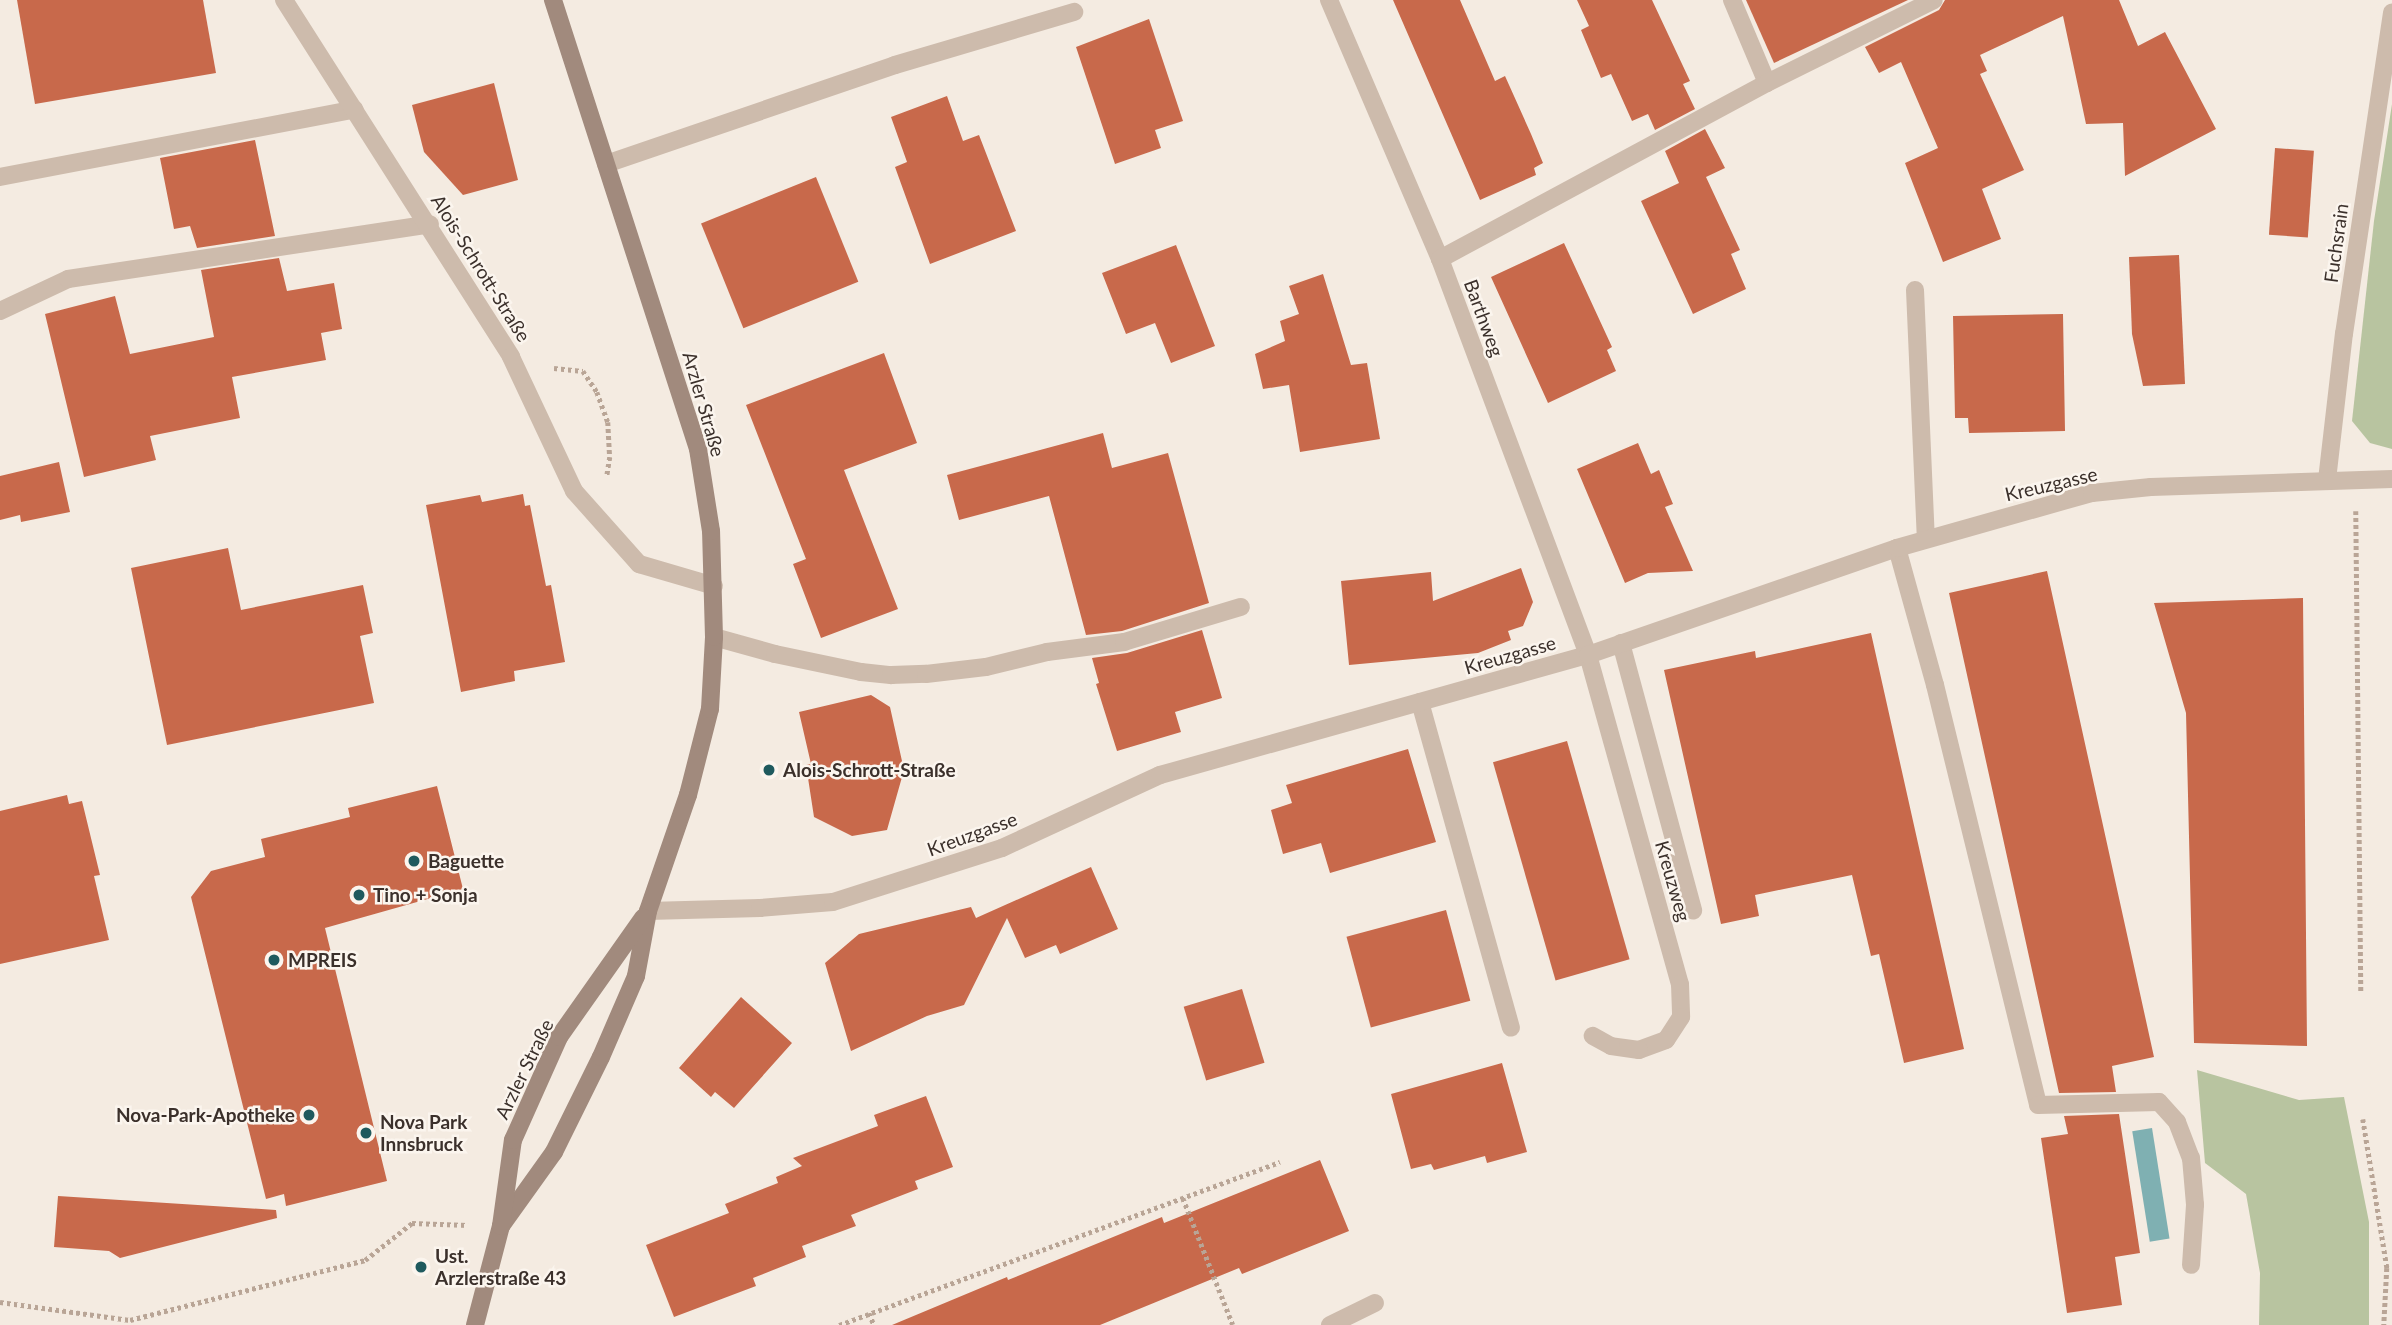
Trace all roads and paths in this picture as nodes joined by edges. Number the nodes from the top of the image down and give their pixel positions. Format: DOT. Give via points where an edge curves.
graph roads {
  1 [pos="284,0"];
  2 [pos="553,0"];
  3 [pos="1329,0"];
  4 [pos="1732,0"];
  5 [pos="1934,0"];
  6 [pos="1074,12"];
  7 [pos="2392,13"];
  8 [pos="1767,83"];
  9 [pos="355,109"];
  10 [pos="606,164"];
  11 [pos="0,177"];
  12 [pos="430,224"];
  13 [pos="1440,259"];
  14 [pos="1915,290"];
  15 [pos="0,311"];
  16 [pos="518,372"];
  17 [pos="2356,479"];
  18 [pos="2386,479"];
  19 [pos="2327,480"];
  20 [pos="599,519"];
  21 [pos="1927,539"];
  22 [pos="1897,548"];
  23 [pos="714,586"];
  24 [pos="1241,607"];
  25 [pos="715,637"];
  26 [pos="1621,643"];
  27 [pos="1588,655"];
  28 [pos="1420,702"];
  29 [pos="1693,910"];
  30 [pos="648,911"];
  31 [pos="2361,991"];
  32 [pos="1511,1028"];
  33 [pos="1593,1036"];
  34 [pos="2362,1119"];
  35 [pos="1280,1162"];
  36 [pos="1183,1198"];
  37 [pos="501,1226"];
  38 [pos="2191,1265"];
  39 [pos="0,1302"];
  40 [pos="1375,1303"];
  41 [pos="869,1313"];
  42 [pos="475,1325"];
  43 [pos="839,1325"];
  44 [pos="874,1325"];
  45 [pos="1233,1325"];
  46 [pos="1330,1325"];
  47 [pos="2384,1325"];
  1 -- 9 [label="street, Alois-Schrott-Straße"];
  2 -- 10 [label="main road, Arzler Straße"];
  3 -- 13 [label="street, Barthweg"];
  4 -- 8 [label="street"];
  5 -- 8 [label="street"];
  6 -- 10 [label="street" via="895,65"];
  7 -- 19 [label="street, Fuchsrain"];
  8 -- 13 [label="street"];
  9 -- 11 [label="street"];
  9 -- 12 [label="street, Alois-Schrott-Straße"];
  10 -- 23 [label="main road, Arzler Straße" via="698,449"];
  12 -- 15 [label="street" via="68,279"];
  12 -- 16 [label="street, Alois-Schrott-Straße"];
  13 -- 27 [label="street, Barthweg"];
  14 -- 21 [label="street"];
  16 -- 20 [label="street, Alois-Schrott-Straße" via="574,491"];
  16 -- 20 [label="path" via="566,367 583,371 597,392 608,422 610,457"];
  17 -- 18 [label="street, Kreuzgasse"];
  17 -- 19 [label="street, Kreuzgasse"];
  17 -- 31 [label="path"];
  19 -- 21 [label="street, Kreuzgasse" via="2092,493"];
  20 -- 23 [label="street, Alois-Schrott-Straße" via="639,564"];
  21 -- 22 [label="street, Kreuzgasse"];
  22 -- 26 [label="street, Kreuzgasse"];
  22 -- 38 [label="street" via="2038,1105 2159,1102 2178,1122 2191,1158 2195,1205"];
  23 -- 25 [label="main road, Arzler Straße"];
  24 -- 25 [label="street" via="1124,642 926,674 861,672"];
  25 -- 30 [label="main road, Arzler Straße" via="710,709 688,795"];
  26 -- 27 [label="street, Kreuzgasse"];
  26 -- 29 [label="street"];
  27 -- 28 [label="street, Kreuzgasse"];
  27 -- 33 [label="street, Kreuzweg" via="1683,1002 1675,1029 1654,1046 1624,1049"];
  28 -- 30 [label="street, Kreuzgasse" via="1160,775 1002,848 832,902"];
  28 -- 32 [label="street"];
  30 -- 37 [label="main road, Arzler Straße" via="636,975 601,1057 554,1152"];
  30 -- 37 [label="main road, Arzler Straße" via="559,1037 513,1140"];
  34 -- 47 [label="path" via="2387,1268"];
  35 -- 36 [label="path"];
  36 -- 41 [label="path"];
  36 -- 45 [label="path"];
  37 -- 39 [label="path" via="412,1223 365,1260 130,1320"];
  37 -- 42 [label="main road, Arzler Straße"];
  40 -- 46 [label="street"];
  41 -- 43 [label="path"];
  41 -- 44 [label="path"];
}
